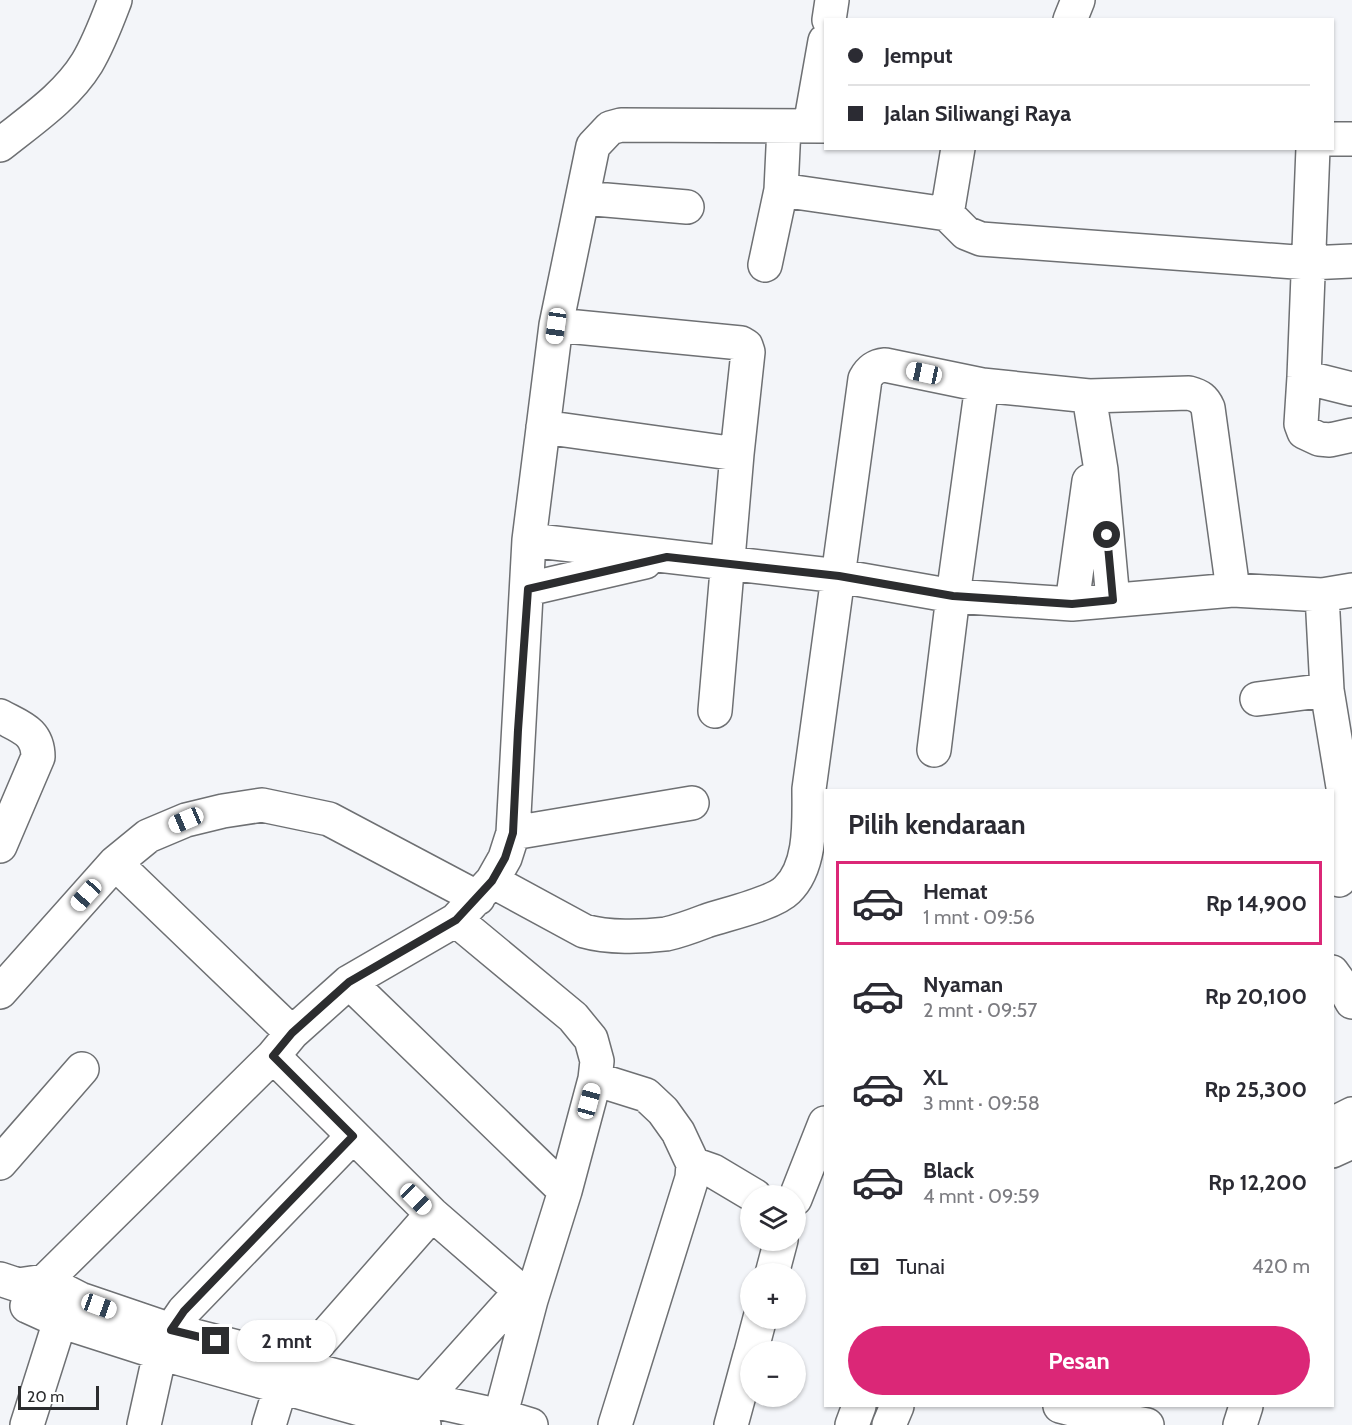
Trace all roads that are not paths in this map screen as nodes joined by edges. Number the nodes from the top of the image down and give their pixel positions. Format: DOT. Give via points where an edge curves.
graph roads {
  1 [pos="115,0"];
  2 [pos="832,0"];
  3 [pos="1078,0"];
  4 [pos="829,18"];
  5 [pos="1071,18"];
  6 [pos="824,45"];
  7 [pos="806,126"];
  8 [pos="1334,139"];
  9 [pos="1352,139"];
  10 [pos="0,145"];
  11 [pos="958,150"];
  12 [pos="1313,150"];
  13 [pos="781,190"];
  14 [pos="583,198"];
  15 [pos="687,207"];
  16 [pos="947,214"];
  17 [pos="1352,261"];
  18 [pos="1309,263"];
  19 [pos="765,265"];
  20 [pos="556,326"];
  21 [pos="1304,377"];
  22 [pos="982,385"];
  23 [pos="1352,389"];
  24 [pos="1089,396"];
  25 [pos="543,427"];
  26 [pos="1352,435"];
  27 [pos="1095,440"];
  28 [pos="737,454"];
  29 [pos="529,540"];
  30 [pos="667,557"];
  31 [pos="728,564"];
  32 [pos="839,576"];
  33 [pos="528,589"];
  34 [pos="1233,590"];
  35 [pos="1337,593"];
  36 [pos="953,596"];
  37 [pos="1113,600"];
  38 [pos="1072,604"];
  39 [pos="1327,690"];
  40 [pos="1257,699"];
  41 [pos="715,711"];
  42 [pos="0,716"];
  43 [pos="934,750"];
  44 [pos="692,803"];
  45 [pos="513,833"];
  46 [pos="0,846"];
  47 [pos="115,862"];
  48 [pos="1341,878"];
  49 [pos="476,900"];
  50 [pos="349,982"];
  51 [pos="0,992"];
  52 [pos="282,1045"];
  53 [pos="81,1069"];
  54 [pos="595,1079"];
  55 [pos="1352,1114"];
  56 [pos="1334,1123"];
  57 [pos="824,1126"];
  58 [pos="353,1136"];
  59 [pos="1352,1142"];
  60 [pos="1334,1150"];
  61 [pos="0,1163"];
  62 [pos="693,1164"];
  63 [pos="801,1185"];
  64 [pos="740,1187"];
  65 [pos="565,1191"];
  66 [pos="432,1214"];
  67 [pos="23,1288"];
  68 [pos="526,1296"];
  69 [pos="60,1321"];
  70 [pos="166,1342"];
  71 [pos="290,1376"];
  72 [pos="740,1393"];
  73 [pos="859,1407"];
  74 [pos="897,1407"];
  75 [pos="1068,1407"];
  76 [pos="1224,1407"];
  77 [pos="1246,1407"];
  78 [pos="1099,1411"];
  79 [pos="406,1418"];
  80 [pos="510,1422"];
  81 [pos="27,1425"];
  82 [pos="144,1425"];
  83 [pos="268,1425"];
  84 [pos="615,1425"];
  85 [pos="731,1425"];
  86 [pos="852,1425"];
  87 [pos="889,1425"];
  88 [pos="1147,1425"];
  89 [pos="1218,1425"];
  90 [pos="1240,1425"];
  1 -- 10 [label="street" via="98,43 70,85"];
  2 -- 4 [label="street"];
  3 -- 5 [label="street"];
  6 -- 7 [label="street"];
  7 -- 13 [label="street"];
  7 -- 14 [label="street" via="610,128 593,146"];
  8 -- 9 [label="street"];
  11 -- 16 [label="street"];
  12 -- 18 [label="street"];
  13 -- 16 [label="street"];
  13 -- 19 [label="street"];
  14 -- 15 [label="street"];
  14 -- 20 [label="street"];
  16 -- 18 [label="street" via="966,233 981,238"];
  17 -- 18 [label="street"];
  18 -- 21 [label="street"];
  20 -- 25 [label="street"];
  20 -- 28 [label="street" via="746,346"];
  21 -- 23 [label="street"];
  21 -- 26 [label="street" via="1304,432 1330,440"];
  22 -- 24 [label="street"];
  22 -- 32 [label="street" via="885,364 869,371"];
  22 -- 36 [label="street"];
  24 -- 27 [label="street"];
  24 -- 34 [label="street" via="1189,393 1204,400"];
  25 -- 28 [label="street"];
  25 -- 29 [label="street"];
  27 -- 37 [label="street"];
  27 -- 38 [label="street"];
  28 -- 31 [label="street"];
  29 -- 30 [label="street"];
  29 -- 33 [label="street"];
  30 -- 31 [label="street"];
  30 -- 33 [label="street"];
  31 -- 32 [label="street"];
  31 -- 41 [label="street"];
  32 -- 36 [label="street"];
  32 -- 49 [label="street" via="809,789 809,831 802,866 787,891 758,905 666,934 613,936"];
  33 -- 45 [label="street"];
  34 -- 35 [label="street"];
  34 -- 37 [label="street"];
  35 -- 39 [label="street"];
  36 -- 38 [label="street"];
  36 -- 43 [label="street"];
  37 -- 38 [label="street"];
  39 -- 40 [label="street"];
  39 -- 48 [label="street" via="1343,787"];
  42 -- 46 [label="street" via="32,734 38,745 38,757"];
  44 -- 45 [label="street"];
  45 -- 49 [label="street" via="505,858"];
  47 -- 49 [label="street" via="148,836 186,820 262,805 329,819"];
  47 -- 51 [label="street"];
  47 -- 52 [label="street"];
  49 -- 50 [label="street"];
  49 -- 54 [label="street" via="591,1039 597,1061"];
  50 -- 52 [label="street"];
  50 -- 65 [label="street"];
  52 -- 58 [label="street"];
  52 -- 67 [label="street"];
  53 -- 61 [label="street"];
  54 -- 62 [label="street" via="646,1095 670,1119"];
  54 -- 65 [label="street"];
  55 -- 56 [label="street"];
  57 -- 63 [label="street"];
  58 -- 66 [label="street"];
  58 -- 70 [label="street" via="184,1311"];
  59 -- 60 [label="street"];
  62 -- 64 [label="street"];
  62 -- 84 [label="street" via="692,1178"];
  65 -- 68 [label="street"];
  66 -- 68 [label="street"];
  66 -- 71 [label="street"];
  67 -- 69 [label="street"];
  67 -- 70 [label="street" via="80,1299"];
  68 -- 79 [label="street"];
  68 -- 80 [label="street"];
  69 -- 70 [label="street"];
  69 -- 81 [label="street"];
  70 -- 71 [label="street"];
  70 -- 82 [label="street"];
  71 -- 79 [label="street"];
  71 -- 79 [label="street"];
  71 -- 83 [label="street"];
  72 -- 85 [label="street"];
  73 -- 86 [label="street"];
  74 -- 87 [label="street"];
  75 -- 78 [label="street"];
  76 -- 89 [label="street"];
  77 -- 90 [label="street"];
  78 -- 88 [label="street"];
  79 -- 80 [label="street"];
}
